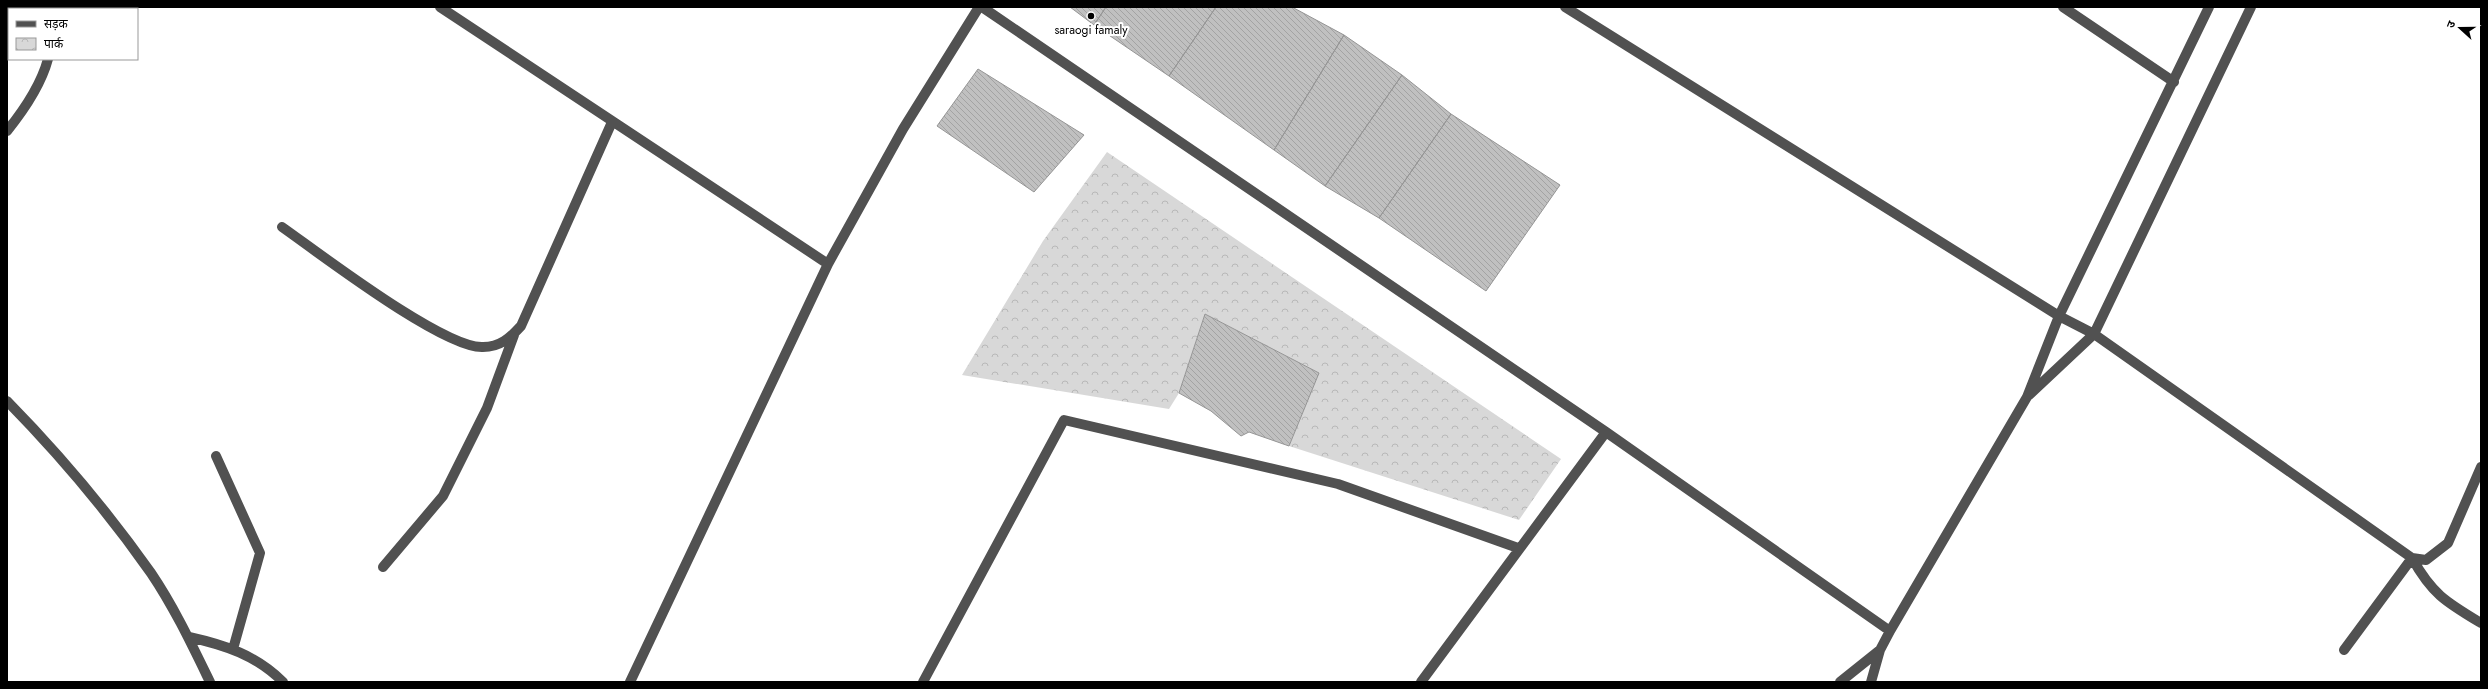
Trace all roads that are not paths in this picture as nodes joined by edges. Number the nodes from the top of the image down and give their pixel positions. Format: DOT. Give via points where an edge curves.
graph roads {
  1 [pos="440,7"];
  2 [pos="980,7"];
  3 [pos="1565,7"];
  4 [pos="2063,7"];
  5 [pos="2209,7"];
  6 [pos="2251,7"];
  7 [pos="48,60"];
  8 [pos="2174,82"];
  9 [pos="612,122"];
  10 [pos="7,131"];
  11 [pos="282,227"];
  12 [pos="828,264"];
  13 [pos="2060,316"];
  14 [pos="515,333"];
  15 [pos="2094,334"];
  16 [pos="2027,397"];
  17 [pos="7,401"];
  18 [pos="1606,432"];
  19 [pos="216,456"];
  20 [pos="2481,467"];
  21 [pos="1518,548"];
  22 [pos="2412,558"];
  23 [pos="382,568"];
  24 [pos="2481,622"];
  25 [pos="1890,631"];
  26 [pos="189,637"];
  27 [pos="233,649"];
  28 [pos="1880,650"];
  29 [pos="2344,650"];
  30 [pos="210,682"];
  31 [pos="283,682"];
  32 [pos="630,682"];
  33 [pos="922,682"];
  34 [pos="1420,682"];
  35 [pos="1840,682"];
  36 [pos="1871,682"];
  1 -- 9 [label="street"];
  2 -- 12 [label="street" via="903,129"];
  2 -- 18 [label="street"];
  3 -- 13 [label="street"];
  4 -- 8 [label="street"];
  5 -- 8 [label="street"];
  6 -- 15 [label="street"];
  7 -- 10 [label="street" via="44,73 20,116"];
  8 -- 13 [label="street"];
  9 -- 12 [label="street"];
  9 -- 14 [label="street" via="521,326"];
  11 -- 14 [label="street" via="426,327 482,348 508,341"];
  12 -- 32 [label="street"];
  13 -- 15 [label="street"];
  13 -- 16 [label="street"];
  14 -- 23 [label="street" via="487,408 443,496"];
  15 -- 16 [label="street"];
  15 -- 22 [label="street"];
  16 -- 25 [label="street"];
  17 -- 26 [label="street" via="99,504 151,574"];
  18 -- 21 [label="street"];
  18 -- 25 [label="street"];
  19 -- 27 [label="street" via="260,553"];
  20 -- 22 [label="street" via="2448,543 2426,560"];
  21 -- 33 [label="street" via="1338,484 1064,420"];
  21 -- 34 [label="street"];
  22 -- 24 [label="street" via="2426,583 2437,594"];
  22 -- 29 [label="street"];
  25 -- 28 [label="street"];
  26 -- 27 [label="street"];
  26 -- 30 [label="street"];
  27 -- 31 [label="street" via="248,655"];
  28 -- 35 [label="street"];
  28 -- 36 [label="street"];
}
